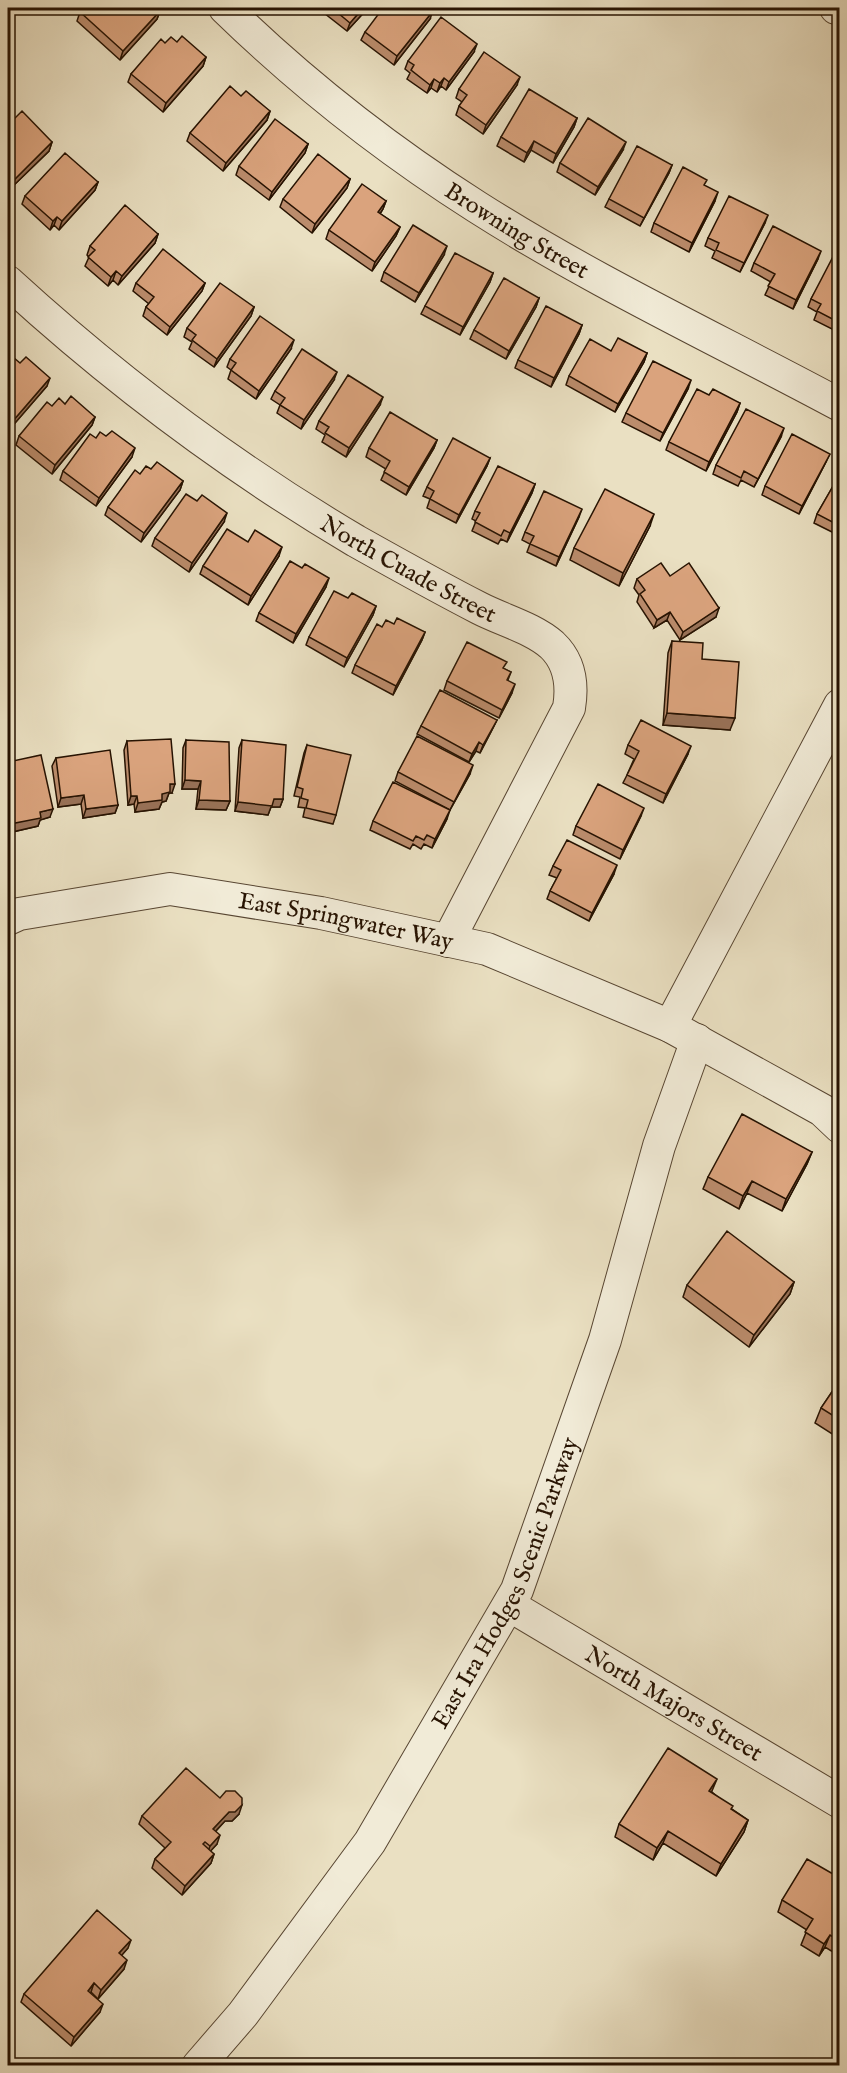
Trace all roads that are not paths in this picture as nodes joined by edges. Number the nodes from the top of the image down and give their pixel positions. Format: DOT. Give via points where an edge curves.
graph roads {
  1 [pos="225,8"];
  2 [pos="8,282"];
  3 [pos="840,405"];
  4 [pos="840,705"];
  5 [pos="8,919"];
  6 [pos="448,941"];
  7 [pos="683,1033"];
  8 [pos="840,1126"];
  9 [pos="509,1605"];
  10 [pos="840,1802"];
  11 [pos="198,2066"];
  1 -- 3 [label="street, Browning Street" via="335,106 478,208"];
  2 -- 6 [label="street, North Cuade Street" via="113,374 244,471 386,558 540,637 561,656 571,681 568,708"];
  4 -- 7 [label="street, East Ira Hodges Scenic Parkway"];
  5 -- 6 [label="street, East Springwater Way" via="170,889 321,913"];
  6 -- 7 [label="street, East Springwater Way" via="487,949"];
  7 -- 8 [label="street, East Springwater Way" via="822,1110"];
  7 -- 9 [label="street, East Ira Hodges Scenic Parkway" via="659,1146 605,1340"];
  9 -- 10 [label="street, North Majors Street"];
  9 -- 11 [label="street, East Ira Hodges Scenic Parkway" via="370,1842 243,2014"];
}
